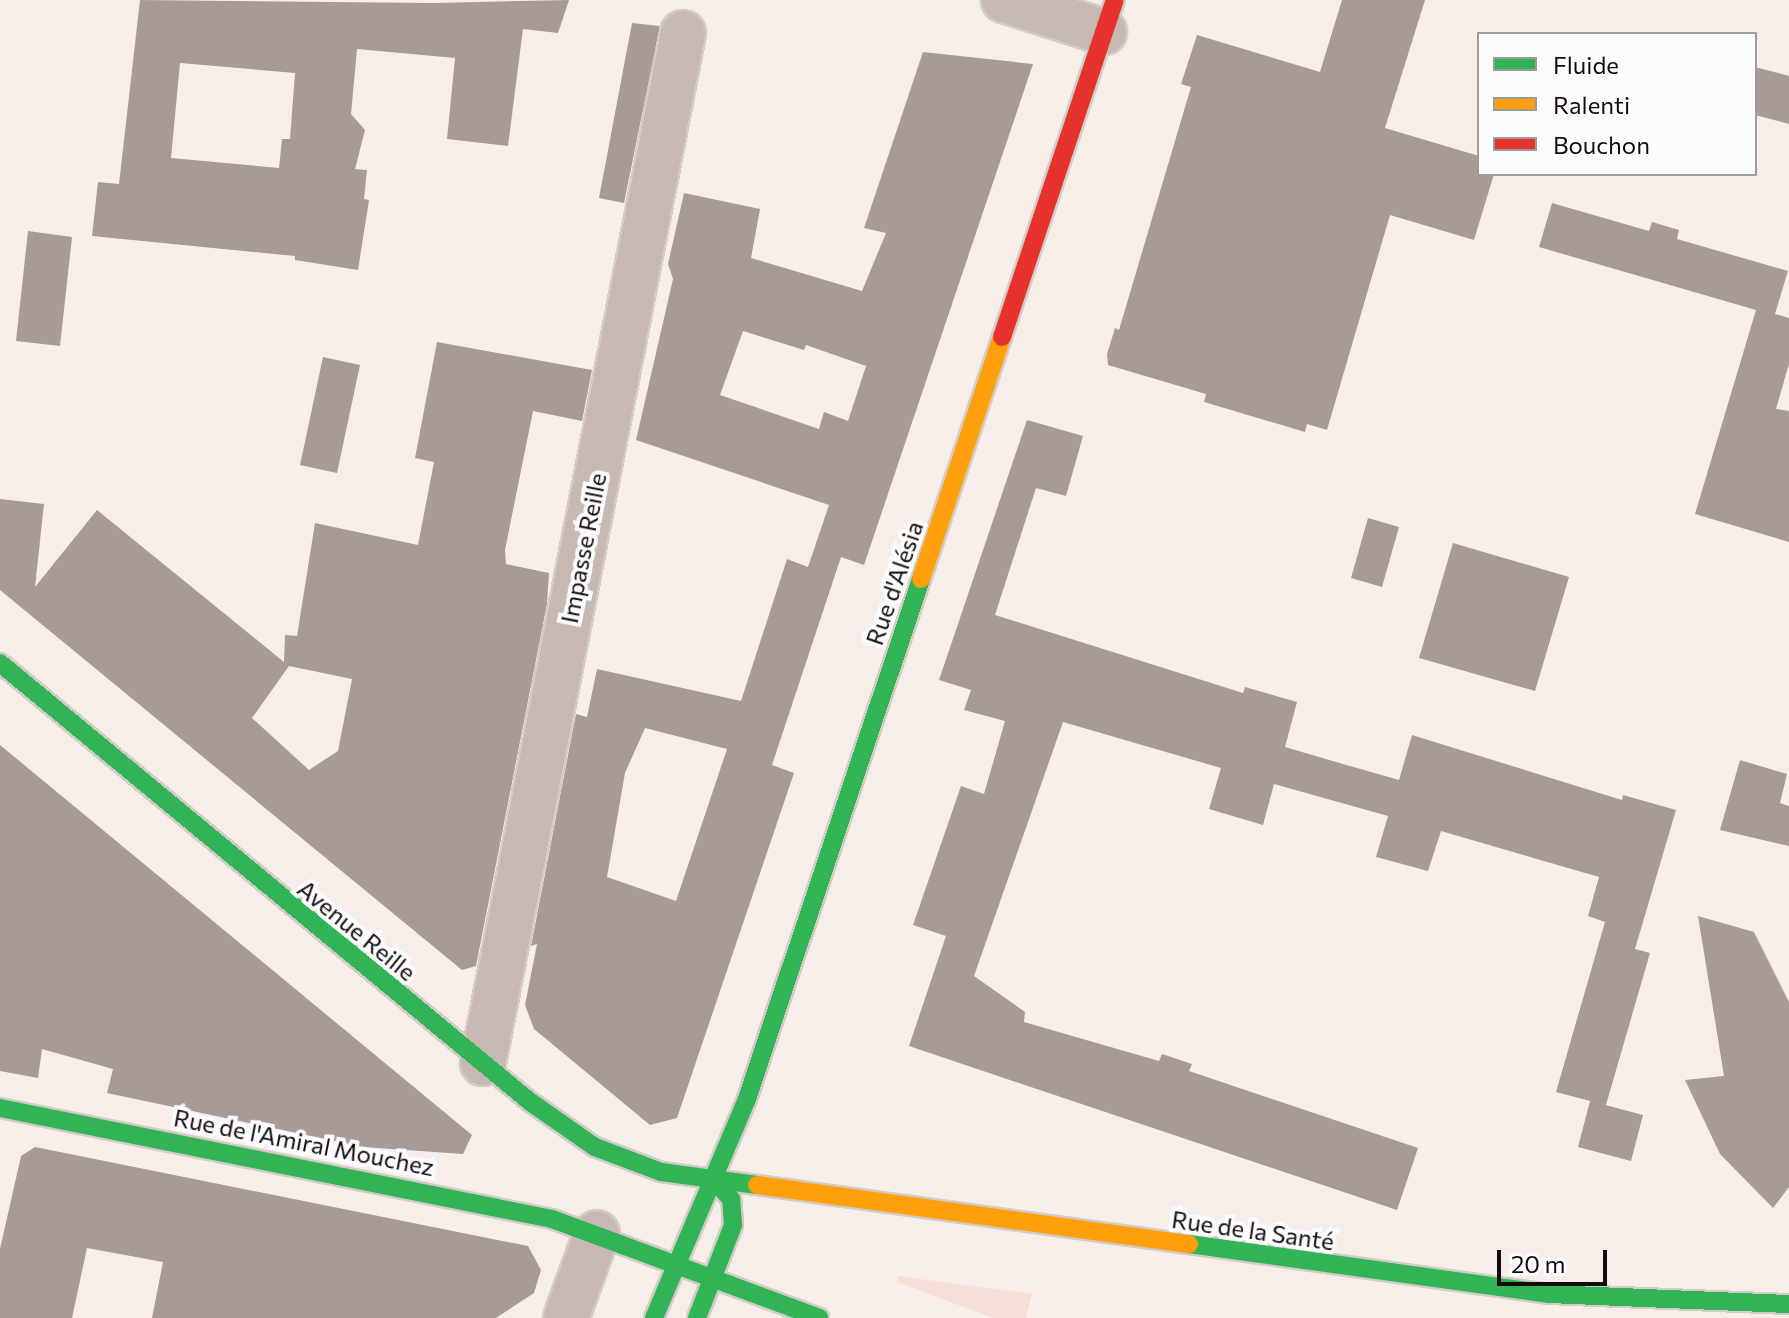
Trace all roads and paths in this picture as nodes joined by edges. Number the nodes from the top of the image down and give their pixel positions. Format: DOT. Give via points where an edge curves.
graph roads {
  1 [pos="1004,0"];
  2 [pos="1109,16"];
  3 [pos="683,33"];
  4 [pos="0,663"];
  5 [pos="483,1063"];
  6 [pos="1,1114"];
  7 [pos="714,1180"];
  8 [pos="597,1233"];
  9 [pos="677,1263"];
  10 [pos="714,1276"];
  11 [pos="1789,1304"];
  12 [pos="571,1317"];
  13 [pos="654,1318"];
  14 [pos="697,1318"];
  15 [pos="819,1318"];
  1 -- 2 [label="street"];
  2 -- 7 [label="street, Rue d'Alésia" via="747,1099"];
  3 -- 5 [label="street, Impasse Reille"];
  4 -- 5 [label="street, Avenue Reille"];
  5 -- 7 [label="street, Avenue Reille" via="595,1147 661,1172"];
  6 -- 8 [label="street, Rue de l'Amiral Mouchez" via="476,1201"];
  7 -- 9 [label="street, Rue d'Alésia"];
  7 -- 10 [label="street" via="733,1206 733,1225"];
  7 -- 11 [label="street, Rue de la Santé" via="1549,1294"];
  8 -- 9 [label="street, Rue de l'Amiral Mouchez"];
  8 -- 12 [label="street"];
  9 -- 10 [label="street, Rue de l'Amiral Mouchez"];
  9 -- 13 [label="street, Rue d'Alésia"];
  10 -- 14 [label="street"];
  10 -- 15 [label="street, Rue de l'Amiral Mouchez"];
}
